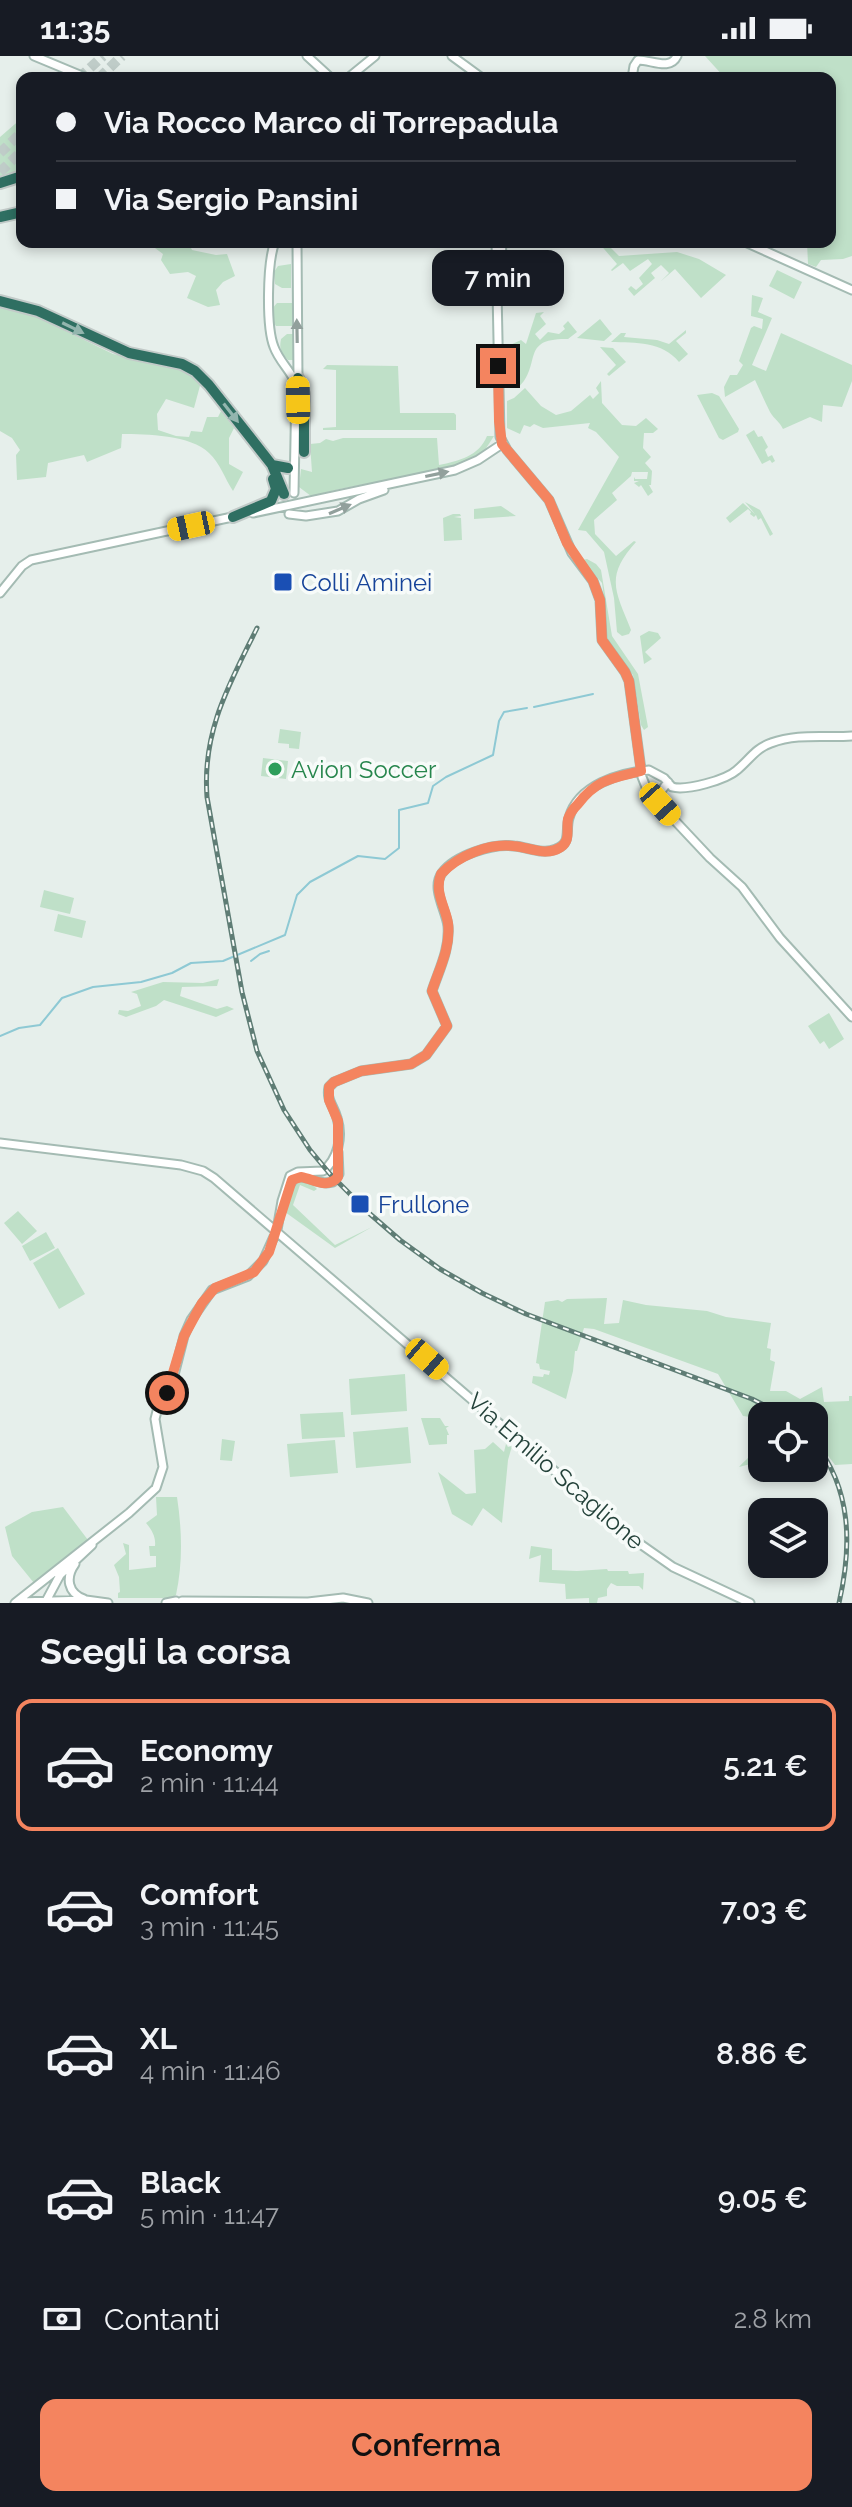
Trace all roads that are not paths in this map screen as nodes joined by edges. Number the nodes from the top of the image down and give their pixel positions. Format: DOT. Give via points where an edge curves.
graph roads {
  1 [pos="34,56"];
  2 [pos="307,56"];
  3 [pos="375,56"];
  4 [pos="452,56"];
  5 [pos="677,56"];
  6 [pos="73,72"];
  7 [pos="324,72"];
  8 [pos="355,72"];
  9 [pos="474,72"];
  10 [pos="633,72"];
  11 [pos="274,248"];
  12 [pos="297,248"];
  13 [pos="496,248"];
  14 [pos="502,248"];
  15 [pos="758,248"];
  16 [pos="852,290"];
  17 [pos="497,298"];
  18 [pos="0,301"];
  19 [pos="298,378"];
  20 [pos="253,442"];
  21 [pos="502,444"];
  22 [pos="304,452"];
  23 [pos="272,465"];
  24 [pos="288,468"];
  25 [pos="395,483"];
  26 [pos="293,498"];
  27 [pos="289,514"];
  28 [pos="233,517"];
  29 [pos="0,593"];
  30 [pos="852,736"];
  31 [pos="641,771"];
  32 [pos="668,782"];
  33 [pos="655,799"];
  34 [pos="852,1017"];
  35 [pos="0,1143"];
  36 [pos="337,1150"];
  37 [pos="323,1171"];
  38 [pos="319,1183"];
  39 [pos="282,1206"];
  40 [pos="277,1230"];
  41 [pos="98,1536"];
  42 [pos="83,1555"];
  43 [pos="67,1560"];
  44 [pos="32,1599"];
  45 [pos="86,1600"];
  46 [pos="46,1602"];
  47 [pos="179,1602"];
  48 [pos="17,1603"];
  49 [pos="108,1603"];
  50 [pos="166,1603"];
  51 [pos="333,1603"];
  52 [pos="357,1603"];
  53 [pos="368,1603"];
  54 [pos="750,1603"];
  1 -- 6 [label="main road"];
  2 -- 7 [label="main road"];
  3 -- 8 [label="main road"];
  4 -- 9 [label="main road"];
  5 -- 10 [label="main road" via="670,64 638,60"];
  11 -- 26 [label="main road" via="269,325 276,351 296,384"];
  19 -- 12 [label="main road, one-way"];
  13 -- 17 [label="main road"];
  14 -- 17 [label="main road"];
  15 -- 16 [label="main road"];
  17 -- 21 [label="main road"];
  18 -- 20 [label="highway, one-way" via="38,311 129,353 187,366 209,385"];
  19 -- 22 [label="highway" via="304,394"];
  19 -- 26 [label="main road"];
  20 -- 23 [label="highway"];
  20 -- 28 [label="highway" via="275,483 275,495 268,504"];
  25 -- 21 [label="main road, one-way" via="459,469"];
  21 -- 31 [label="main road" via="549,500 567,543 597,588 602,640 629,681"];
  23 -- 24 [label="highway"];
  23 -- 26 [label="highway"];
  25 -- 26 [label="main road"];
  27 -- 25 [label="main road, one-way" via="343,510"];
  26 -- 28 [label="main road"];
  28 -- 29 [label="main road" via="44,557 29,564"];
  30 -- 32 [label="main road" via="783,740 762,747 723,779 678,789"];
  31 -- 32 [label="main road" via="653,770"];
  31 -- 33 [label="main road"];
  31 -- 36 [label="main road" via="591,789 571,814 563,846 548,852 489,847 441,874 438,888 448,941 432,991 446,1029 415,1063 361,1071 329,1087 338,1121"];
  32 -- 33 [label="main road"];
  33 -- 34 [label="main road" via="742,887"];
  35 -- 40 [label="main road, Via Emilio Scaglione" via="193,1168 214,1178"];
  36 -- 37 [label="main road"];
  36 -- 38 [label="main road" via="338,1177"];
  37 -- 38 [label="main road"];
  37 -- 39 [label="main road" via="292,1174"];
  38 -- 39 [label="main road" via="295,1177"];
  39 -- 40 [label="main road"];
  40 -- 41 [label="main road" via="258,1268 215,1288 191,1320 155,1419 161,1477 149,1495"];
  40 -- 54 [label="main road, Via Emilio Scaglione" via="636,1541 673,1567"];
  41 -- 42 [label="main road"];
  41 -- 43 [label="main road"];
  42 -- 45 [label="main road" via="69,1581 74,1594"];
  42 -- 46 [label="main road" via="60,1575"];
  43 -- 44 [label="main road"];
  43 -- 48 [label="main road"];
  44 -- 46 [label="main road" via="42,1594"];
  44 -- 48 [label="main road"];
  45 -- 46 [label="main road"];
  45 -- 49 [label="main road"];
  47 -- 50 [label="main road"];
  47 -- 53 [label="main road" via="343,1598"];
  51 -- 52 [label="main road"];
}
